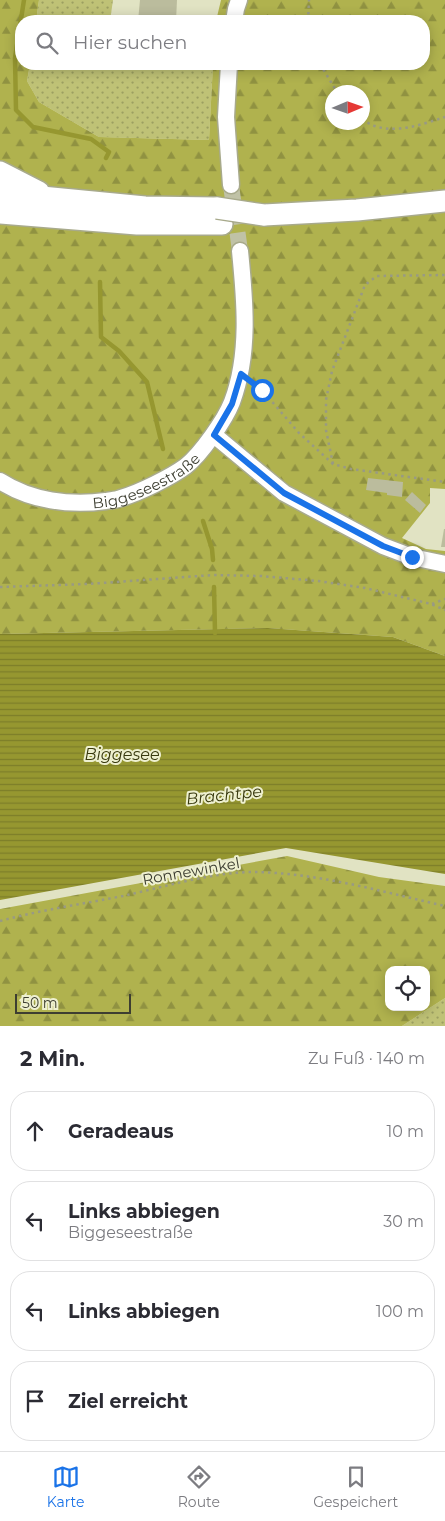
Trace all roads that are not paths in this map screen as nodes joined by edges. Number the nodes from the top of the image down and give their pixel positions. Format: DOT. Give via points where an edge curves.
graph roads {
  1 [pos="239,0"];
  2 [pos="235,15"];
  3 [pos="229,70"];
  4 [pos="0,172"];
  5 [pos="231,185"];
  6 [pos="0,193"];
  7 [pos="50,198"];
  8 [pos="445,201"];
  9 [pos="0,213"];
  10 [pos="220,216"];
  11 [pos="240,251"];
  12 [pos="214,435"];
  13 [pos="0,481"];
  14 [pos="445,564"];
  1 -- 2 [label="street"];
  3 -- 5 [label="street" via="226,117"];
  4 -- 7 [label="main road"];
  6 -- 7 [label="main road"];
  7 -- 10 [label="main road"];
  8 -- 10 [label="main road, bridge" via="357,210"];
  9 -- 10 [label="main road" via="137,224"];
  11 -- 12 [label="street, Biggeseestraße" via="244,300 241,374 232,404"];
  12 -- 13 [label="street, Biggeseestraße" via="186,466 121,499 92,503 46,500"];
  12 -- 14 [label="street" via="284,493 383,546"];
}
